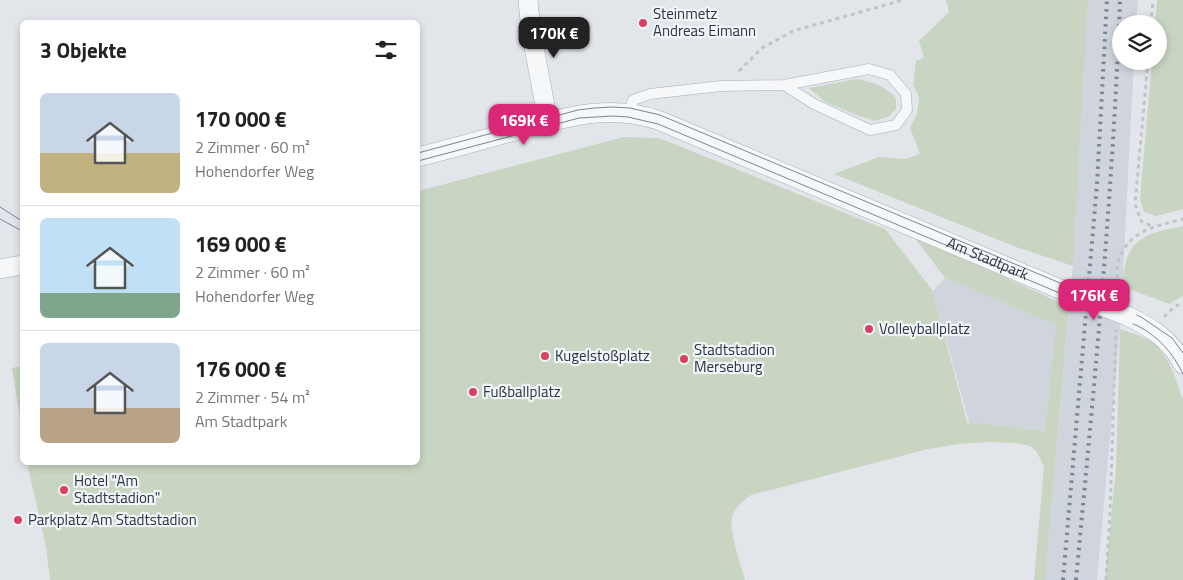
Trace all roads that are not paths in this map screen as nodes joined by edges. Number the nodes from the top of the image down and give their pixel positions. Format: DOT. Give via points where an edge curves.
graph roads {
  1 [pos="528,0"];
  2 [pos="784,84"];
  3 [pos="628,113"];
  4 [pos="548,122"];
  5 [pos="420,157"];
  6 [pos="20,265"];
  7 [pos="0,269"];
  8 [pos="1183,364"];
  1 -- 4 [label="street"];
  2 -- 2 [label="lane" via="814,104 870,130 896,125 907,110 906,94 890,75 869,69"];
  2 -- 3 [label="lane" via="721,86 650,94 633,100"];
  3 -- 4 [label="street, Am Stadtpark" via="594,112"];
  3 -- 8 [label="street, Am Stadtpark, bridge" via="658,120 901,221 1074,294 1121,321 1148,326 1176,351"];
  4 -- 5 [label="street, Am Stadtpark"];
  6 -- 7 [label="street"];
}
